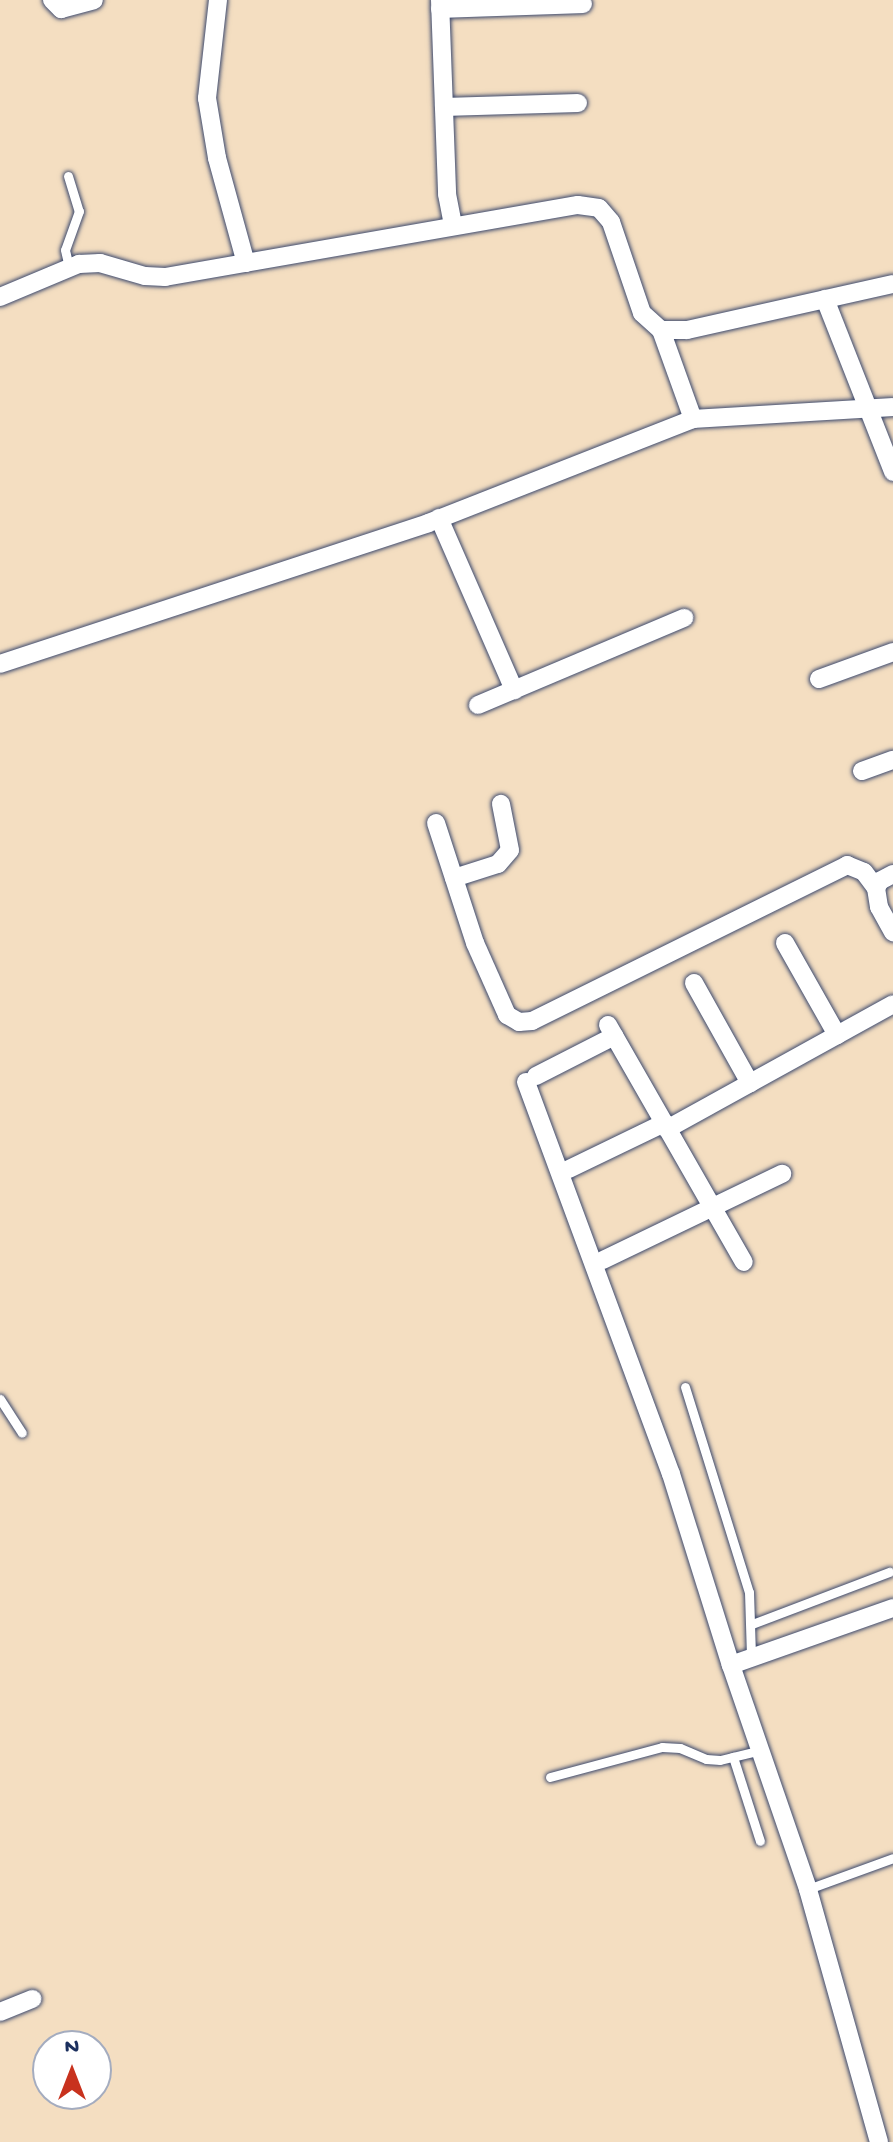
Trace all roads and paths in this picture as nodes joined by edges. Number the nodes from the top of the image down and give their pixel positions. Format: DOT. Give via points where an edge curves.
graph roads {
  1 [pos="52,0"];
  2 [pos="94,0"];
  3 [pos="218,0"];
  4 [pos="440,4"];
  5 [pos="583,4"];
  6 [pos="578,103"];
  7 [pos="444,107"];
  8 [pos="68,176"];
  9 [pos="453,225"];
  10 [pos="246,263"];
  11 [pos="69,267"];
  12 [pos="893,284"];
  13 [pos="0,297"];
  14 [pos="825,299"];
  15 [pos="661,330"];
  16 [pos="893,407"];
  17 [pos="868,409"];
  18 [pos="693,419"];
  19 [pos="893,472"];
  20 [pos="439,518"];
  21 [pos="684,618"];
  22 [pos="893,652"];
  23 [pos="0,664"];
  24 [pos="819,679"];
  25 [pos="514,690"];
  26 [pos="478,705"];
  27 [pos="893,760"];
  28 [pos="862,771"];
  29 [pos="501,804"];
  30 [pos="436,823"];
  31 [pos="893,874"];
  32 [pos="454,878"];
  33 [pos="876,888"];
  34 [pos="893,932"];
  35 [pos="785,943"];
  36 [pos="694,983"];
  37 [pos="893,1004"];
  38 [pos="837,1035"];
  39 [pos="750,1083"];
  40 [pos="666,1126"];
  41 [pos="569,1169"];
  42 [pos="782,1174"];
  43 [pos="713,1207"];
  44 [pos="603,1260"];
  45 [pos="744,1262"];
  46 [pos="685,1387"];
  47 [pos="0,1399"];
  48 [pos="22,1433"];
  49 [pos="889,1572"];
  50 [pos="893,1608"];
  51 [pos="752,1624"];
  52 [pos="751,1655"];
  53 [pos="731,1665"];
  54 [pos="761,1750"];
  55 [pos="733,1757"];
  56 [pos="550,1777"];
  57 [pos="760,1841"];
  58 [pos="893,1858"];
  59 [pos="808,1889"];
  60 [pos="33,1999"];
  61 [pos="0,2012"];
  62 [pos="879,2142"];
  1 -- 2 [label="street" via="61,9"];
  3 -- 10 [label="street" via="207,98 217,158"];
  4 -- 5 [label="street"];
  4 -- 7 [label="street"];
  6 -- 7 [label="street"];
  7 -- 9 [label="street"];
  8 -- 11 [label="lane" via="79,211 65,250"];
  9 -- 10 [label="street"];
  9 -- 15 [label="street" via="578,205 599,208 611,222 642,313"];
  10 -- 11 [label="street" via="165,277 100,263"];
  11 -- 13 [label="street"];
  12 -- 14 [label="street"];
  14 -- 15 [label="street" via="687,330"];
  14 -- 17 [label="street"];
  15 -- 18 [label="street"];
  16 -- 17 [label="street"];
  17 -- 18 [label="street"];
  17 -- 19 [label="street"];
  18 -- 20 [label="street"];
  20 -- 23 [label="street"];
  20 -- 25 [label="street"];
  21 -- 25 [label="street"];
  22 -- 24 [label="street"];
  25 -- 26 [label="street"];
  27 -- 28 [label="street"];
  29 -- 32 [label="street" via="510,850 498,864"];
  30 -- 32 [label="street"];
  31 -- 33 [label="street"];
  32 -- 33 [label="street" via="507,1015 519,1022 532,1021 847,865 864,872"];
  33 -- 34 [label="street" via="879,907"];
  35 -- 38 [label="street"];
  36 -- 39 [label="street"];
  37 -- 38 [label="street"];
  38 -- 39 [label="street"];
  39 -- 40 [label="street"];
  40 -- 41 [label="street"];
  40 -- 43 [label="street"];
  40 -- 53 [label="street" via="611,1031 531,1079 671,1474"];
  42 -- 43 [label="street"];
  43 -- 44 [label="street"];
  43 -- 45 [label="street"];
  46 -- 51 [label="lane" via="745,1578"];
  47 -- 48 [label="lane"];
  49 -- 51 [label="lane"];
  50 -- 52 [label="street"];
  51 -- 52 [label="lane"];
  52 -- 53 [label="street"];
  53 -- 54 [label="street"];
  54 -- 55 [label="lane"];
  54 -- 59 [label="street"];
  55 -- 56 [label="lane" via="706,1759 662,1747"];
  55 -- 57 [label="lane"];
  58 -- 59 [label="lane"];
  59 -- 62 [label="street"];
  60 -- 61 [label="street"];
}
